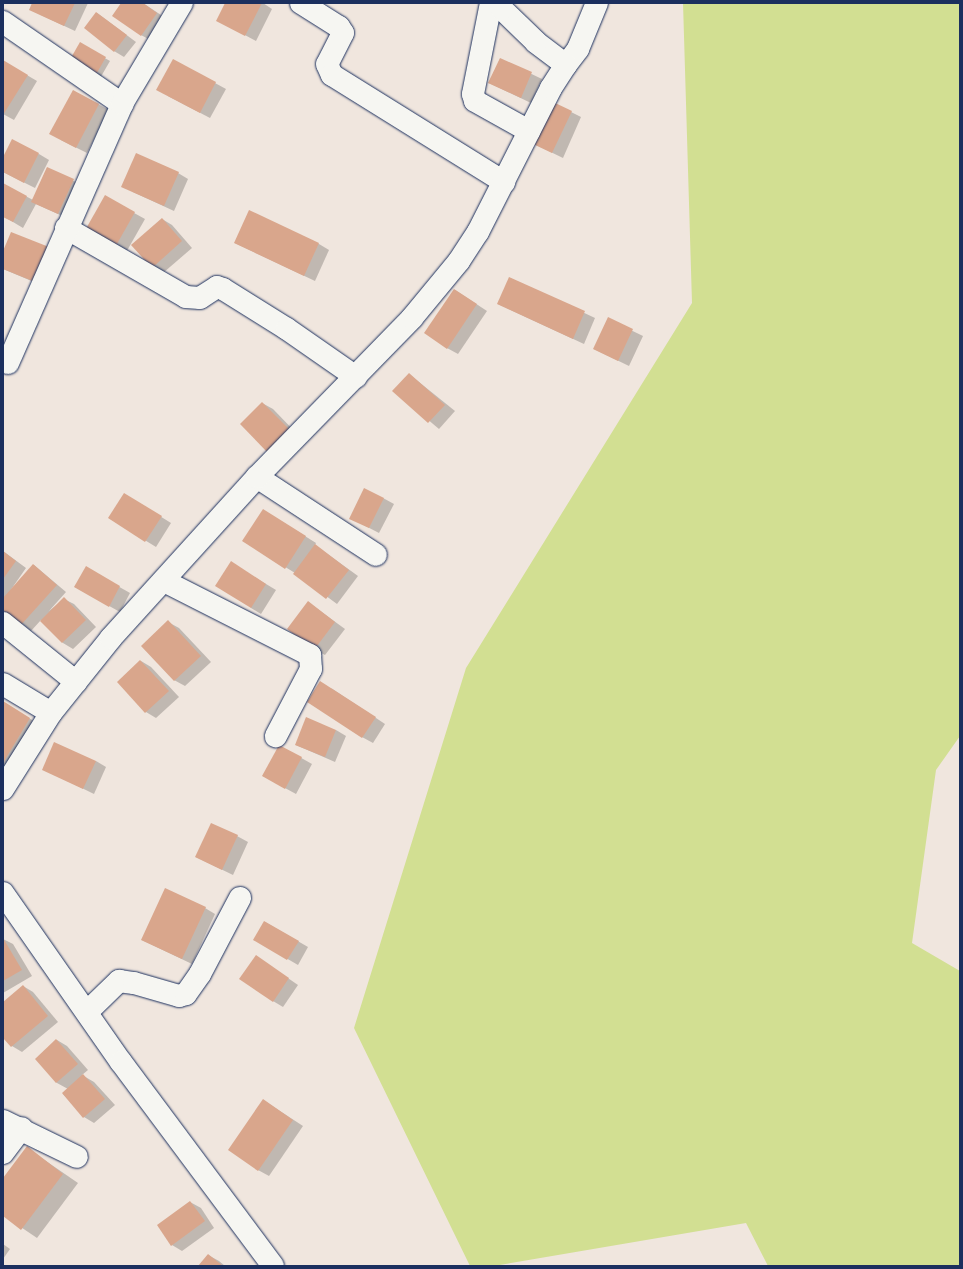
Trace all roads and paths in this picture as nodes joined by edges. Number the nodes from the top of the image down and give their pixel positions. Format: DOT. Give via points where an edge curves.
graph roads {
  1 [pos="182,3"];
  2 [pos="301,3"];
  3 [pos="491,3"];
  4 [pos="499,3"];
  5 [pos="597,3"];
  6 [pos="3,22"];
  7 [pos="566,65"];
  8 [pos="122,104"];
  9 [pos="529,131"];
  10 [pos="504,182"];
  11 [pos="66,228"];
  12 [pos="8,363"];
  13 [pos="356,377"];
  14 [pos="257,477"];
  15 [pos="376,555"];
  16 [pos="164,581"];
  17 [pos="3,623"];
  18 [pos="76,682"];
  19 [pos="3,684"];
  20 [pos="51,713"];
  21 [pos="276,736"];
  22 [pos="3,789"];
  23 [pos="3,893"];
  24 [pos="240,898"];
  25 [pos="86,1012"];
  26 [pos="12,1125"];
  27 [pos="3,1153"];
  28 [pos="77,1157"];
  29 [pos="273,1266"];
  1 -- 8 [label="street"];
  2 -- 10 [label="street" via="343,33 327,64 332,75"];
  3 -- 9 [label="street" via="473,94 475,101"];
  4 -- 7 [label="street" via="536,42"];
  5 -- 7 [label="street" via="578,49"];
  6 -- 8 [label="street"];
  7 -- 9 [label="street"];
  8 -- 11 [label="street"];
  9 -- 10 [label="street"];
  10 -- 13 [label="street" via="459,261 412,318"];
  11 -- 12 [label="street"];
  11 -- 13 [label="street" via="186,297 200,298 217,287 223,289"];
  13 -- 14 [label="street"];
  14 -- 15 [label="street"];
  14 -- 16 [label="street"];
  16 -- 18 [label="street" via="111,638"];
  16 -- 21 [label="street" via="310,655 311,669"];
  17 -- 18 [label="street"];
  18 -- 20 [label="street"];
  19 -- 20 [label="street"];
  20 -- 22 [label="street"];
  23 -- 25 [label="street"];
  24 -- 25 [label="street" via="204,968 186,994 179,996 119,981"];
  25 -- 29 [label="street"];
  26 -- 27 [label="street"];
  26 -- 28 [label="street"];
}
